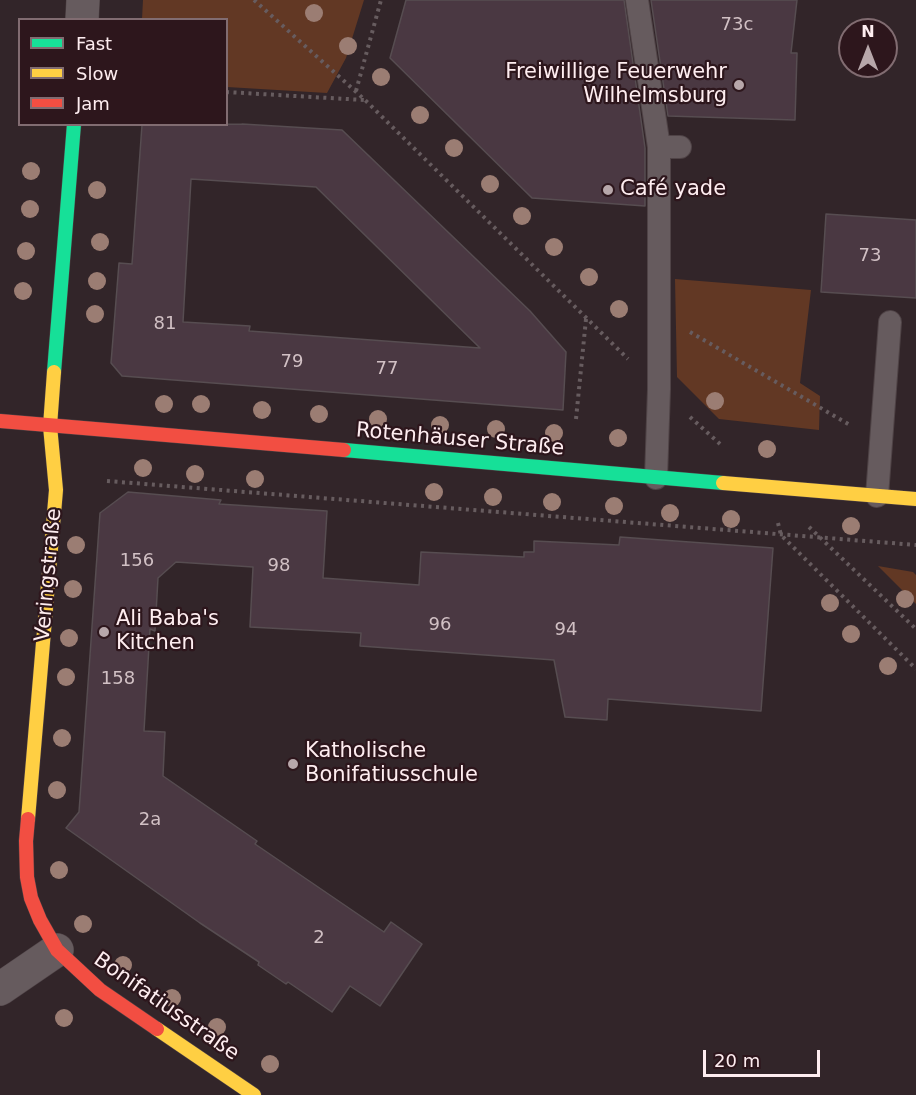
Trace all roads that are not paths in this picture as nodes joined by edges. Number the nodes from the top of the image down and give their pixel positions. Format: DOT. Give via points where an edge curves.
graph roads {
  1 [pos="83,0"];
  2 [pos="637,0"];
  3 [pos="82,18"];
  4 [pos="74,126"];
  5 [pos="890,322"];
  6 [pos="0,421"];
  7 [pos="50,426"];
  8 [pos="656,478"];
  9 [pos="877,496"];
  10 [pos="916,499"];
  11 [pos="57,950"];
  12 [pos="0,989"];
  13 [pos="254,1095"];
  1 -- 3 [label="street"];
  2 -- 8 [label="lane" via="669,147 658,313"];
  4 -- 7 [label="street, Veringstraße"];
  5 -- 9 [label="lane"];
  6 -- 7 [label="street, Rotenhäuser Straße"];
  7 -- 8 [label="street, Rotenhäuser Straße"];
  7 -- 11 [label="street, Veringstraße" via="56,490 26,841 31,898"];
  8 -- 9 [label="street, Rotenhäuser Straße"];
  9 -- 10 [label="street, Rotenhäuser Straße"];
  11 -- 12 [label="street"];
  11 -- 13 [label="street, Bonifatiusstraße" via="100,990"];
}
